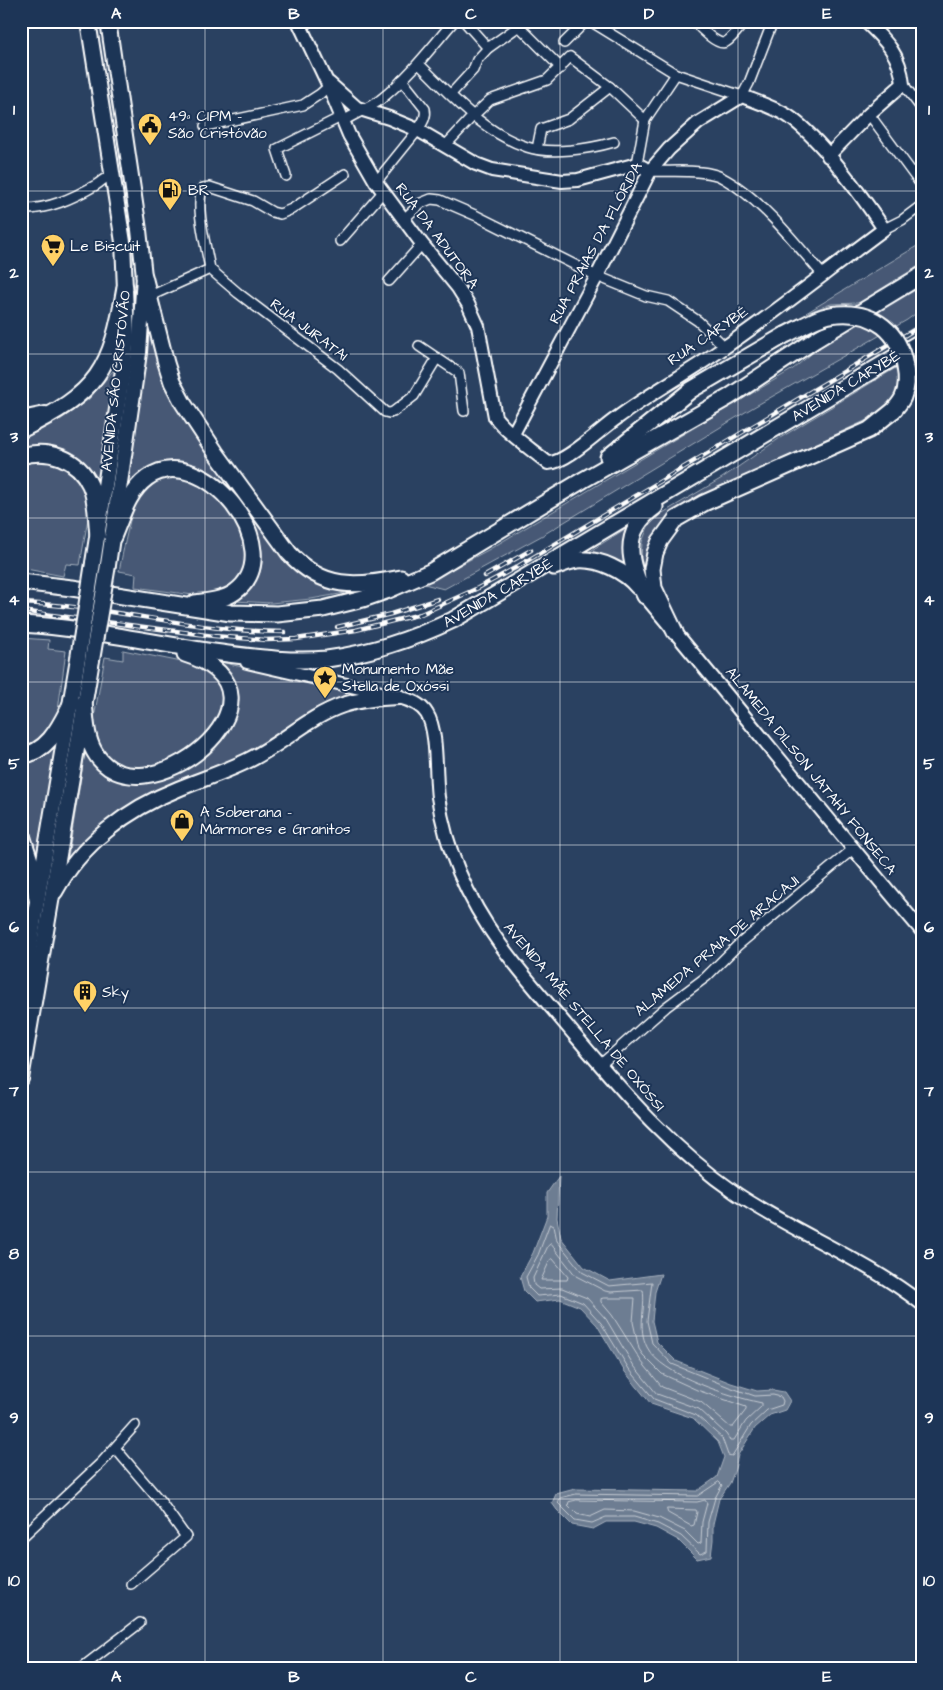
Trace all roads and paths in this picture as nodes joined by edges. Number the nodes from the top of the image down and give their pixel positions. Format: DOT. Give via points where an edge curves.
graph roads {
  1 [pos="88,21"];
  2 [pos="108,21"];
  3 [pos="298,21"];
  4 [pos="454,21"];
  5 [pos="464,21"];
  6 [pos="588,21"];
  7 [pos="694,21"];
  8 [pos="745,21"];
  9 [pos="773,21"];
  10 [pos="520,23"];
  11 [pos="869,25"];
  12 [pos="564,44"];
  13 [pos="488,48"];
  14 [pos="419,64"];
  15 [pos="561,68"];
  16 [pos="676,74"];
  17 [pos="402,80"];
  18 [pos="327,83"];
  19 [pos="904,84"];
  20 [pos="610,87"];
  21 [pos="451,94"];
  22 [pos="742,96"];
  23 [pos="922,109"];
  24 [pos="362,110"];
  25 [pos="869,114"];
  26 [pos="473,116"];
  27 [pos="342,119"];
  28 [pos="645,120"];
  29 [pos="205,126"];
  30 [pos="418,130"];
  31 [pos="614,142"];
  32 [pos="446,145"];
  33 [pos="537,149"];
  34 [pos="828,156"];
  35 [pos="637,164"];
  36 [pos="650,171"];
  37 [pos="345,174"];
  38 [pos="112,175"];
  39 [pos="286,176"];
  40 [pos="922,186"];
  41 [pos="379,187"];
  42 [pos="922,205"];
  43 [pos="21,209"];
  44 [pos="403,220"];
  45 [pos="884,229"];
  46 [pos="340,241"];
  47 [pos="422,244"];
  48 [pos="210,269"];
  49 [pos="822,274"];
  50 [pos="922,275"];
  51 [pos="144,276"];
  52 [pos="597,276"];
  53 [pos="389,281"];
  54 [pos="125,288"];
  55 [pos="150,296"];
  56 [pos="922,341"];
  57 [pos="419,346"];
  58 [pos="725,347"];
  59 [pos="437,358"];
  60 [pos="64,407"];
  61 [pos="464,411"];
  62 [pos="21,418"];
  63 [pos="21,430"];
  64 [pos="513,434"];
  65 [pos="741,448"];
  66 [pos="21,456"];
  67 [pos="583,480"];
  68 [pos="98,535"];
  69 [pos="113,537"];
  70 [pos="21,572"];
  71 [pos="430,572"];
  72 [pos="21,582"];
  73 [pos="72,588"];
  74 [pos="503,591"];
  75 [pos="651,596"];
  76 [pos="179,605"];
  77 [pos="21,624"];
  78 [pos="675,632"];
  79 [pos="143,641"];
  80 [pos="193,650"];
  81 [pos="85,659"];
  82 [pos="400,697"];
  83 [pos="78,704"];
  84 [pos="21,756"];
  85 [pos="21,832"];
  86 [pos="853,849"];
  87 [pos="44,900"];
  88 [pos="922,931"];
  89 [pos="21,1006"];
  90 [pos="600,1065"];
  91 [pos="21,1079"];
  92 [pos="872,1269"];
  93 [pos="922,1293"];
  94 [pos="922,1304"];
  95 [pos="134,1425"];
  96 [pos="115,1448"];
  97 [pos="21,1538"];
  98 [pos="130,1584"];
  99 [pos="140,1623"];
  100 [pos="80,1669"];
  1 -- 38 [label="main road, AVENIDA SÃO CRISTÓVÃO"];
  2 -- 51 [label="main road, AVENIDA SÃO CRISTÓVÃO"];
  3 -- 18 [label="street, RUA DA ADUTORA"];
  4 -- 14 [label="street"];
  5 -- 13 [label="street"];
  6 -- 12 [label="street"];
  6 -- 16 [label="street"];
  7 -- 8 [label="street" via="721,43 731,38"];
  9 -- 22 [label="street"];
  10 -- 13 [label="street"];
  10 -- 15 [label="street"];
  11 -- 19 [label="street" via="898,58"];
  13 -- 21 [label="street"];
  14 -- 17 [label="street"];
  14 -- 21 [label="street"];
  15 -- 20 [label="street" via="570,57"];
  15 -- 26 [label="street" via="547,80 490,100"];
  16 -- 22 [label="street"];
  16 -- 28 [label="street"];
  17 -- 24 [label="street"];
  17 -- 30 [label="street" via="426,112"];
  18 -- 24 [label="street"];
  18 -- 27 [label="street, RUA DA ADUTORA"];
  18 -- 29 [label="street" via="320,94 303,105"];
  19 -- 23 [label="street"];
  19 -- 25 [label="street"];
  20 -- 28 [label="street"];
  20 -- 33 [label="street" via="569,119 541,128"];
  21 -- 26 [label="street"];
  22 -- 34 [label="street" via="788,116"];
  22 -- 36 [label="street, RUA PRAIAS DA FLÓRIDA" via="698,123"];
  24 -- 27 [label="street"];
  24 -- 30 [label="street"];
  25 -- 34 [label="street"];
  25 -- 40 [label="street"];
  26 -- 32 [label="street"];
  26 -- 33 [label="street" via="495,132"];
  27 -- 39 [label="street" via="277,149"];
  27 -- 41 [label="street, RUA DA ADUTORA"];
  28 -- 35 [label="street"];
  30 -- 32 [label="street"];
  30 -- 41 [label="street"];
  31 -- 33 [label="street" via="580,148"];
  32 -- 35 [label="street" via="492,170 562,181 578,180"];
  34 -- 45 [label="street"];
  35 -- 36 [label="street"];
  36 -- 49 [label="street" via="714,174 723,178 742,190 776,221"];
  36 -- 52 [label="street, RUA PRAIAS DA FLÓRIDA"];
  37 -- 48 [label="street" via="280,214 210,187 203,188 199,196"];
  38 -- 43 [label="street" via="59,203 44,208"];
  38 -- 54 [label="main road, AVENIDA SÃO CRISTÓVÃO" via="123,242"];
  41 -- 44 [label="street, RUA DA ADUTORA"];
  41 -- 46 [label="street"];
  42 -- 45 [label="street, RUA CARYBÉ"];
  44 -- 47 [label="street, RUA DA ADUTORA"];
  44 -- 52 [label="street" via="421,203 440,200"];
  45 -- 49 [label="street, RUA CARYBÉ"];
  47 -- 53 [label="street"];
  47 -- 64 [label="street, RUA DA ADUTORA" via="458,288 474,315 495,417"];
  48 -- 55 [label="street"];
  48 -- 59 [label="street, RUA JURATAI" via="338,370 380,409 390,413 414,396"];
  49 -- 58 [label="street, RUA CARYBÉ"];
  50 -- 67 [label="highway" via="729,397"];
  51 -- 55 [label="highway"];
  51 -- 69 [label="main road, AVENIDA SÃO CRISTÓVÃO" via="139,353"];
  52 -- 58 [label="street" via="646,296 668,301 698,321"];
  52 -- 64 [label="street, RUA PRAIAS DA FLÓRIDA"];
  54 -- 60 [label="highway" via="120,321 106,361 88,388"];
  54 -- 68 [label="main road, AVENIDA SÃO CRISTÓVÃO" via="127,336 124,364"];
  55 -- 71 [label="highway" via="166,363 183,403 216,453 298,562 323,578 356,585"];
  56 -- 65 [label="highway, AVENIDA CARYBÉ"];
  57 -- 59 [label="street"];
  58 -- 64 [label="street, RUA CARYBÉ" via="651,393 554,464 548,463"];
  59 -- 61 [label="street" via="459,373"];
  60 -- 62 [label="street"];
  60 -- 63 [label="highway"];
  65 -- 74 [label="highway, AVENIDA CARYBÉ"];
  65 -- 75 [label="highway" via="734,458 644,515 637,525 631,550 632,562 634,572"];
  66 -- 68 [label="highway" via="48,453 69,460 78,468 93,494"];
  67 -- 71 [label="highway"];
  67 -- 75 [label="highway, bridge" via="691,390 823,316 852,314 866,317 888,330 896,339 901,350 906,386 894,410 869,430 704,503 676,519 660,541 652,562"];
  68 -- 81 [label="main road, AVENIDA SÃO CRISTÓVÃO, bridge"];
  69 -- 76 [label="highway" via="132,494 148,477 157,473 186,470 207,481 226,498 243,522 253,544 251,574 239,588 223,598"];
  69 -- 81 [label="main road, AVENIDA SÃO CRISTÓVÃO, bridge"];
  70 -- 73 [label="highway"];
  71 -- 76 [label="highway" via="386,592 300,612 253,614"];
  72 -- 73 [label="highway"];
  73 -- 76 [label="highway"];
  74 -- 75 [label="highway" via="550,568 578,560 615,570"];
  74 -- 80 [label="highway, AVENIDA CARYBÉ" via="453,620 404,642 350,655 280,660"];
  75 -- 78 [label="highway"];
  77 -- 79 [label="highway, AVENIDA CARYBÉ"];
  78 -- 86 [label="street, ALAMEDA DILSON JATAHY FONSECA"];
  79 -- 80 [label="highway, AVENIDA CARYBÉ"];
  79 -- 83 [label="highway" via="204,661 219,673 228,691 229,712 212,740 173,767 148,775 122,774 111,769 94,751"];
  80 -- 82 [label="street, AVENIDA MÃE STELLA DE OXÓSSI"];
  81 -- 83 [label="main road"];
  82 -- 87 [label="main road" via="343,705 251,759 154,799 116,823 81,854"];
  82 -- 90 [label="street, AVENIDA MÃE STELLA DE OXÓSSI" via="420,706 430,721 444,826 471,900 515,964"];
  83 -- 84 [label="highway" via="50,741 42,748"];
  83 -- 87 [label="main road"];
  85 -- 87 [label="highway"];
  86 -- 88 [label="street, ALAMEDA DILSON JATAHY FONSECA"];
  86 -- 90 [label="street, ALAMEDA PRAIA DE ARACAJI"];
  87 -- 89 [label="main road"];
  87 -- 91 [label="main road"];
  90 -- 92 [label="street, AVENIDA MÃE STELLA DE OXÓSSI" via="639,1110 710,1175 767,1213"];
  92 -- 93 [label="street"];
  92 -- 94 [label="street, AVENIDA MÃE STELLA DE OXÓSSI"];
  95 -- 96 [label="street"];
  96 -- 97 [label="street"];
  96 -- 98 [label="street" via="186,1537"];
  99 -- 100 [label="street"];
}
